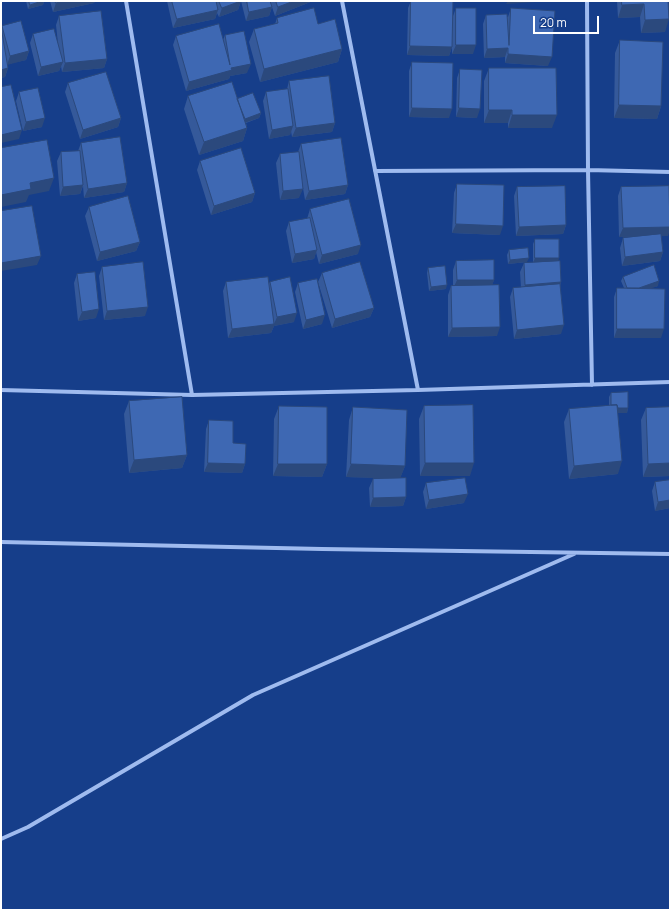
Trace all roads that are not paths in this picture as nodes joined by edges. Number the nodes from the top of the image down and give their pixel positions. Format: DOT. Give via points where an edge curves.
graph roads {
  1 [pos="126,1"];
  2 [pos="342,1"];
  3 [pos="587,1"];
  4 [pos="588,170"];
  5 [pos="375,171"];
  6 [pos="670,172"];
  7 [pos="670,382"];
  8 [pos="592,385"];
  9 [pos="1,390"];
  10 [pos="418,390"];
  11 [pos="192,395"];
  12 [pos="1,542"];
  13 [pos="576,553"];
  14 [pos="670,554"];
  15 [pos="1,839"];
  1 -- 11 [label="street"];
  2 -- 5 [label="street"];
  3 -- 4 [label="street"];
  4 -- 5 [label="street"];
  4 -- 6 [label="street"];
  4 -- 8 [label="street"];
  5 -- 10 [label="street"];
  7 -- 8 [label="street"];
  8 -- 10 [label="street"];
  9 -- 11 [label="street"];
  10 -- 11 [label="street"];
  12 -- 13 [label="street"];
  13 -- 14 [label="street"];
  13 -- 15 [label="street" via="253,695 28,827"];
}
